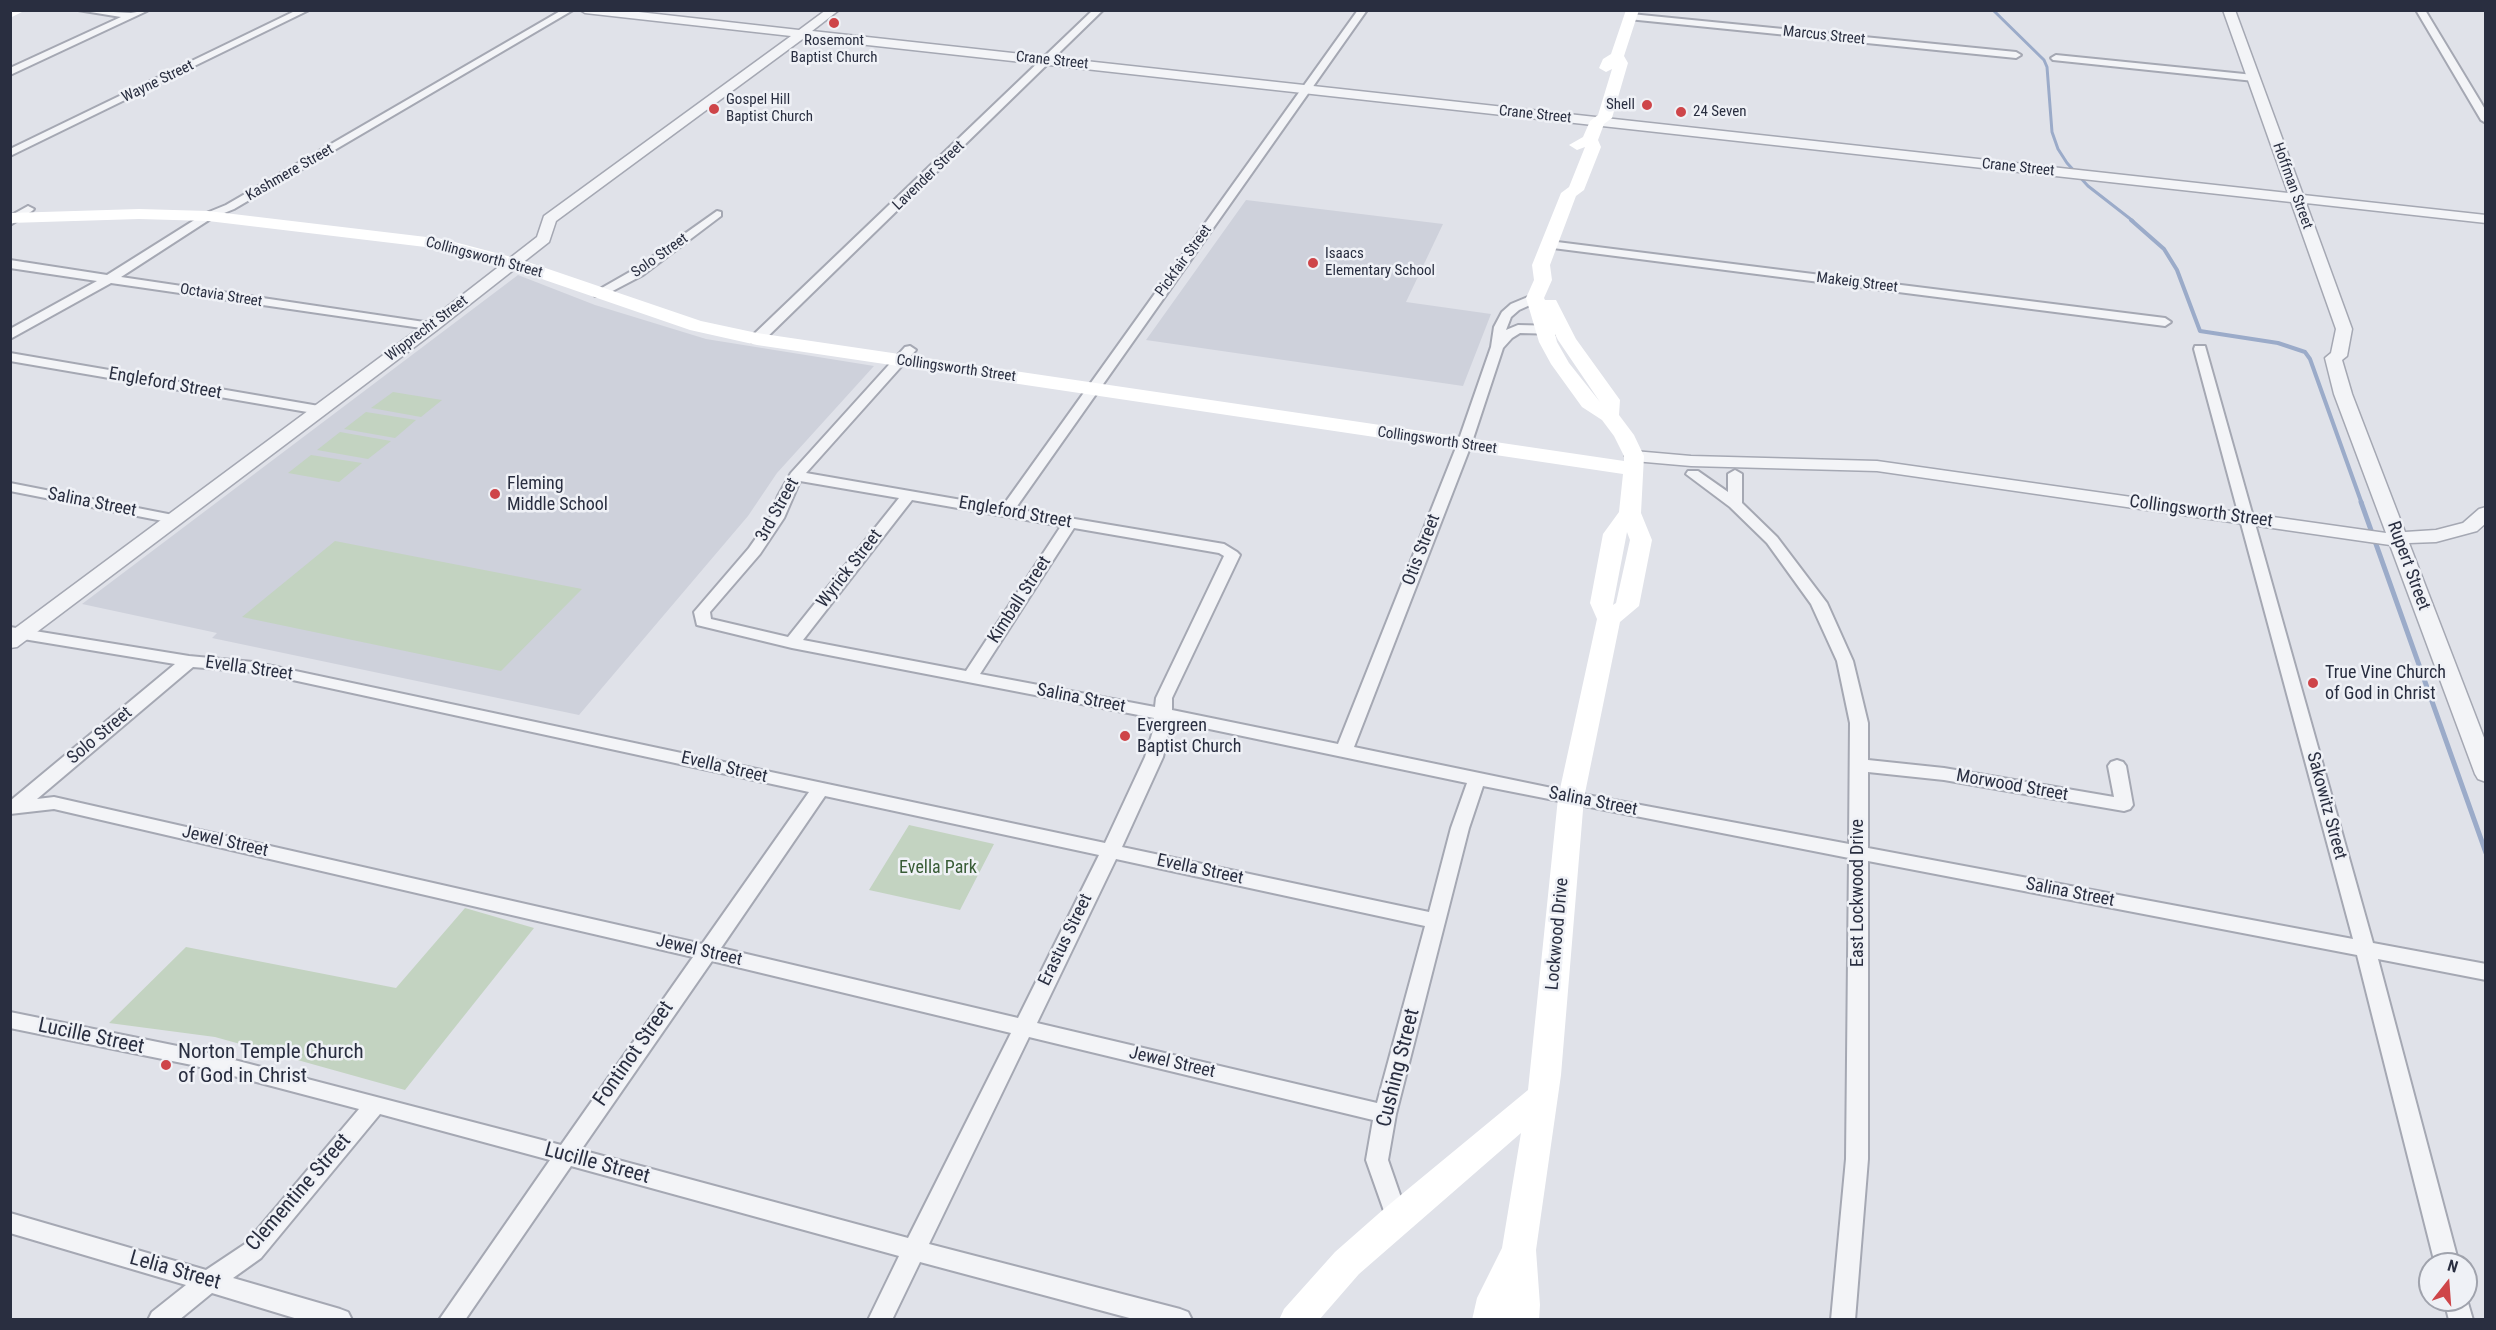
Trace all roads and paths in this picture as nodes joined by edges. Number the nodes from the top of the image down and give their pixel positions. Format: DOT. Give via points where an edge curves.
graph roads {
  1 [pos="20,10"];
  2 [pos="82,10"];
  3 [pos="145,10"];
  4 [pos="305,10"];
  5 [pos="569,10"];
  6 [pos="585,10"];
  7 [pos="834,10"];
  8 [pos="1099,10"];
  9 [pos="1363,10"];
  10 [pos="2229,10"];
  11 [pos="2420,10"];
  12 [pos="10,14"];
  13 [pos="1632,14"];
  14 [pos="132,16"];
  15 [pos="802,34"];
  16 [pos="2016,54"];
  17 [pos="1617,56"];
  18 [pos="2056,58"];
  19 [pos="1048,61"];
  20 [pos="10,64"];
  21 [pos="25,66"];
  22 [pos="10,72"];
  23 [pos="1602,78"];
  24 [pos="2254,78"];
  25 [pos="1308,90"];
  26 [pos="1594,114"];
  27 [pos="2486,120"];
  28 [pos="10,153"];
  29 [pos="2296,198"];
  30 [pos="230,207"];
  31 [pos="717,214"];
  32 [pos="15,215"];
  33 [pos="208,216"];
  34 [pos="2486,219"];
  35 [pos="1549,245"];
  36 [pos="520,257"];
  37 [pos="10,264"];
  38 [pos="109,279"];
  39 [pos="608,289"];
  40 [pos="1538,291"];
  41 [pos="2165,322"];
  42 [pos="1551,326"];
  43 [pos="432,327"];
  44 [pos="1500,327"];
  45 [pos="763,334"];
  46 [pos="10,335"];
  47 [pos="1497,347"];
  48 [pos="2200,349"];
  49 [pos="905,355"];
  50 [pos="10,357"];
  51 [pos="2332,358"];
  52 [pos="1096,383"];
  53 [pos="319,410"];
  54 [pos="1466,439"];
  55 [pos="1634,463"];
  56 [pos="1911,471"];
  57 [pos="1693,474"];
  58 [pos="1735,474"];
  59 [pos="796,476"];
  60 [pos="10,487"];
  61 [pos="909,495"];
  62 [pos="1735,504"];
  63 [pos="1006,511"];
  64 [pos="2486,513"];
  65 [pos="173,519"];
  66 [pos="2248,519"];
  67 [pos="1070,523"];
  68 [pos="2392,539"];
  69 [pos="1232,555"];
  70 [pos="703,622"];
  71 [pos="14,636"];
  72 [pos="792,643"];
  73 [pos="189,661"];
  74 [pos="970,677"];
  75 [pos="1163,714"];
  76 [pos="1344,751"];
  77 [pos="1860,765"];
  78 [pos="2117,766"];
  79 [pos="2486,774"];
  80 [pos="1477,778"];
  81 [pos="820,790"];
  82 [pos="1571,798"];
  83 [pos="11,809"];
  84 [pos="1111,851"];
  85 [pos="1858,852"];
  86 [pos="1436,921"];
  87 [pos="2366,950"];
  88 [pos="706,952"];
  89 [pos="2486,972"];
  90 [pos="10,1020"];
  91 [pos="1024,1027"];
  92 [pos="1542,1097"];
  93 [pos="376,1104"];
  94 [pos="1385,1114"];
  95 [pos="563,1155"];
  96 [pos="1397,1218"];
  97 [pos="10,1223"];
  98 [pos="914,1250"];
  99 [pos="1519,1250"];
  100 [pos="2444,1252"];
  101 [pos="209,1281"];
  102 [pos="160,1320"];
  103 [pos="340,1320"];
  104 [pos="451,1320"];
  105 [pos="880,1320"];
  106 [pos="1180,1320"];
  107 [pos="1296,1320"];
  108 [pos="1489,1320"];
  109 [pos="1521,1320"];
  110 [pos="1843,1320"];
  1 -- 12 [label="main road"];
  2 -- 14 [label="street"];
  3 -- 14 [label="street"];
  4 -- 28 [label="street, Wayne Street"];
  5 -- 30 [label="street, Kashmere Street"];
  6 -- 15 [label="street, Crane Street"];
  7 -- 15 [label="street, Wipprecht Street"];
  8 -- 19 [label="street, Lavender Street"];
  9 -- 25 [label="street, Pickfair Street"];
  10 -- 24 [label="street, Hoffman Street"];
  11 -- 27 [label="street"];
  13 -- 16 [label="street, Marcus Street"];
  13 -- 17 [label="main road"];
  14 -- 21 [label="street"];
  15 -- 19 [label="street, Crane Street"];
  15 -- 36 [label="street, Wipprecht Street" via="549,219 544,239"];
  17 -- 23 [label="main road" via="1608,62"];
  17 -- 26 [label="main road" via="1621,63 1605,117"];
  18 -- 24 [label="street"];
  19 -- 25 [label="street, Crane Street"];
  19 -- 45 [label="street, Lavender Street"];
  20 -- 21 [label="street"];
  21 -- 22 [label="street"];
  24 -- 29 [label="street, Hoffman Street"];
  25 -- 26 [label="street, Crane Street"];
  25 -- 52 [label="street, Pickfair Street"];
  26 -- 29 [label="street, Crane Street"];
  26 -- 35 [label="main road" via="1590,140 1593,147 1576,190 1569,193"];
  29 -- 34 [label="street, Crane Street"];
  29 -- 51 [label="street, Hoffman Street" via="2344,329 2339,356"];
  30 -- 32 [label="main road, Collingsworth Street" via="148,206"];
  30 -- 33 [label="street, Kashmere Street"];
  30 -- 36 [label="main road, Collingsworth Street" via="457,235"];
  31 -- 39 [label="street, Solo Street" via="639,272"];
  32 -- 33 [label="main road, Collingsworth Street"];
  33 -- 36 [label="main road, Collingsworth Street"];
  33 -- 38 [label="street, Kashmere Street"];
  35 -- 40 [label="main road" via="1541,265"];
  35 -- 41 [label="street, Makeig Street"];
  36 -- 39 [label="main road, Collingsworth Street"];
  36 -- 43 [label="street, Wipprecht Street"];
  37 -- 38 [label="street, Octavia Street"];
  38 -- 43 [label="street, Octavia Street"];
  38 -- 46 [label="street, Kashmere Street"];
  39 -- 45 [label="main road, Collingsworth Street"];
  40 -- 42 [label="main road"];
  40 -- 44 [label="street" via="1506,315"];
  42 -- 44 [label="street" via="1515,323"];
  42 -- 47 [label="street" via="1518,330 1507,335"];
  42 -- 55 [label="main road" via="1548,342 1560,364 1589,403 1609,416 1624,435"];
  43 -- 53 [label="street, Wipprecht Street"];
  44 -- 47 [label="street, Otis Street"];
  45 -- 49 [label="main road, Collingsworth Street"];
  47 -- 54 [label="street, Otis Street"];
  48 -- 66 [label="street, Sakowitz Street"];
  49 -- 52 [label="main road, Collingsworth Street"];
  49 -- 59 [label="street, 3rd Street"];
  50 -- 53 [label="street, Engleford Street"];
  51 -- 68 [label="street, Rupert Street"];
  52 -- 54 [label="main road, Collingsworth Street"];
  52 -- 63 [label="street, Pickfair Street"];
  53 -- 65 [label="street, Wipprecht Street"];
  54 -- 55 [label="main road, Collingsworth Street"];
  54 -- 76 [label="street, Otis Street"];
  55 -- 56 [label="street, Collingsworth Street" via="1877,466"];
  55 -- 57 [label="street, Collingsworth Street"];
  55 -- 82 [label="main road, Lockwood Drive" via="1630,513 1641,540 1627,606 1609,619"];
  56 -- 58 [label="street, Collingsworth Street" via="1879,478"];
  56 -- 66 [label="street, Collingsworth Street"];
  57 -- 58 [label="street, Collingsworth Street"];
  57 -- 62 [label="street, East Lockwood Drive"];
  58 -- 62 [label="street"];
  59 -- 61 [label="street, Engleford Street"];
  59 -- 70 [label="street, 3rd Street" via="777,518 755,551 702,612"];
  60 -- 65 [label="street, Salina Street"];
  61 -- 63 [label="street, Engleford Street"];
  61 -- 72 [label="street, Wyrick Street"];
  62 -- 77 [label="street, East Lockwood Drive" via="1772,540 1819,603 1845,661 1859,723"];
  63 -- 67 [label="street, Engleford Street"];
  64 -- 68 [label="street, Collingsworth Street" via="2470,527 2436,536"];
  65 -- 71 [label="street, Wipprecht Street"];
  66 -- 68 [label="street, Collingsworth Street"];
  66 -- 87 [label="street, Sakowitz Street"];
  67 -- 69 [label="street, Engleford Street" via="1224,549"];
  67 -- 74 [label="street, Kimball Street"];
  68 -- 79 [label="street, Rupert Street"];
  69 -- 75 [label="street, Erastus Street" via="1164,698"];
  70 -- 72 [label="street, Salina Street"];
  71 -- 73 [label="street, Evella Street"];
  72 -- 74 [label="street, Salina Street"];
  73 -- 81 [label="street, Evella Street" via="253,667 389,694"];
  73 -- 83 [label="street, Solo Street"];
  74 -- 75 [label="street, Salina Street"];
  75 -- 76 [label="street, Salina Street"];
  75 -- 84 [label="street, Erastus Street" via="1154,757"];
  76 -- 80 [label="street, Salina Street"];
  77 -- 78 [label="street, Morwood Street" via="1944,774 2124,805"];
  77 -- 85 [label="street, East Lockwood Drive"];
  80 -- 82 [label="street, Salina Street"];
  80 -- 86 [label="street, Cushing Street"];
  81 -- 84 [label="street, Evella Street"];
  81 -- 88 [label="street, Fontinot Street"];
  82 -- 85 [label="street, Salina Street"];
  82 -- 92 [label="main road, Lockwood Drive"];
  83 -- 88 [label="street, Jewel Street" via="54,803"];
  84 -- 86 [label="street, Evella Street"];
  84 -- 91 [label="street, Erastus Street"];
  85 -- 87 [label="street, Salina Street"];
  85 -- 110 [label="street, East Lockwood Drive" via="1857,1159"];
  86 -- 94 [label="street, Cushing Street"];
  87 -- 89 [label="street, Salina Street"];
  87 -- 100 [label="street, Sakowitz Street"];
  88 -- 91 [label="street, Jewel Street"];
  88 -- 95 [label="street, Fontinot Street"];
  90 -- 93 [label="street, Lucille Street" via="192,1058"];
  91 -- 94 [label="street, Jewel Street"];
  91 -- 98 [label="street, Erastus Street"];
  92 -- 96 [label="main road"];
  92 -- 99 [label="main road, Lockwood Drive"];
  93 -- 95 [label="street, Lucille Street"];
  93 -- 101 [label="street, Clementine Street" via="253,1251"];
  94 -- 96 [label="street, Cushing Street" via="1377,1160"];
  95 -- 98 [label="street, Lucille Street"];
  95 -- 104 [label="street, Fontinot Street"];
  96 -- 107 [label="main road" via="1347,1263"];
  97 -- 101 [label="street, Lelia Street"];
  98 -- 105 [label="street, Erastus Street"];
  98 -- 106 [label="street, Lucille Street"];
  99 -- 108 [label="main road, Lockwood Drive" via="1494,1298"];
  99 -- 109 [label="main road, Lockwood Drive"];
  101 -- 102 [label="street, Clementine Street"];
  101 -- 103 [label="street, Lelia Street"];
}
